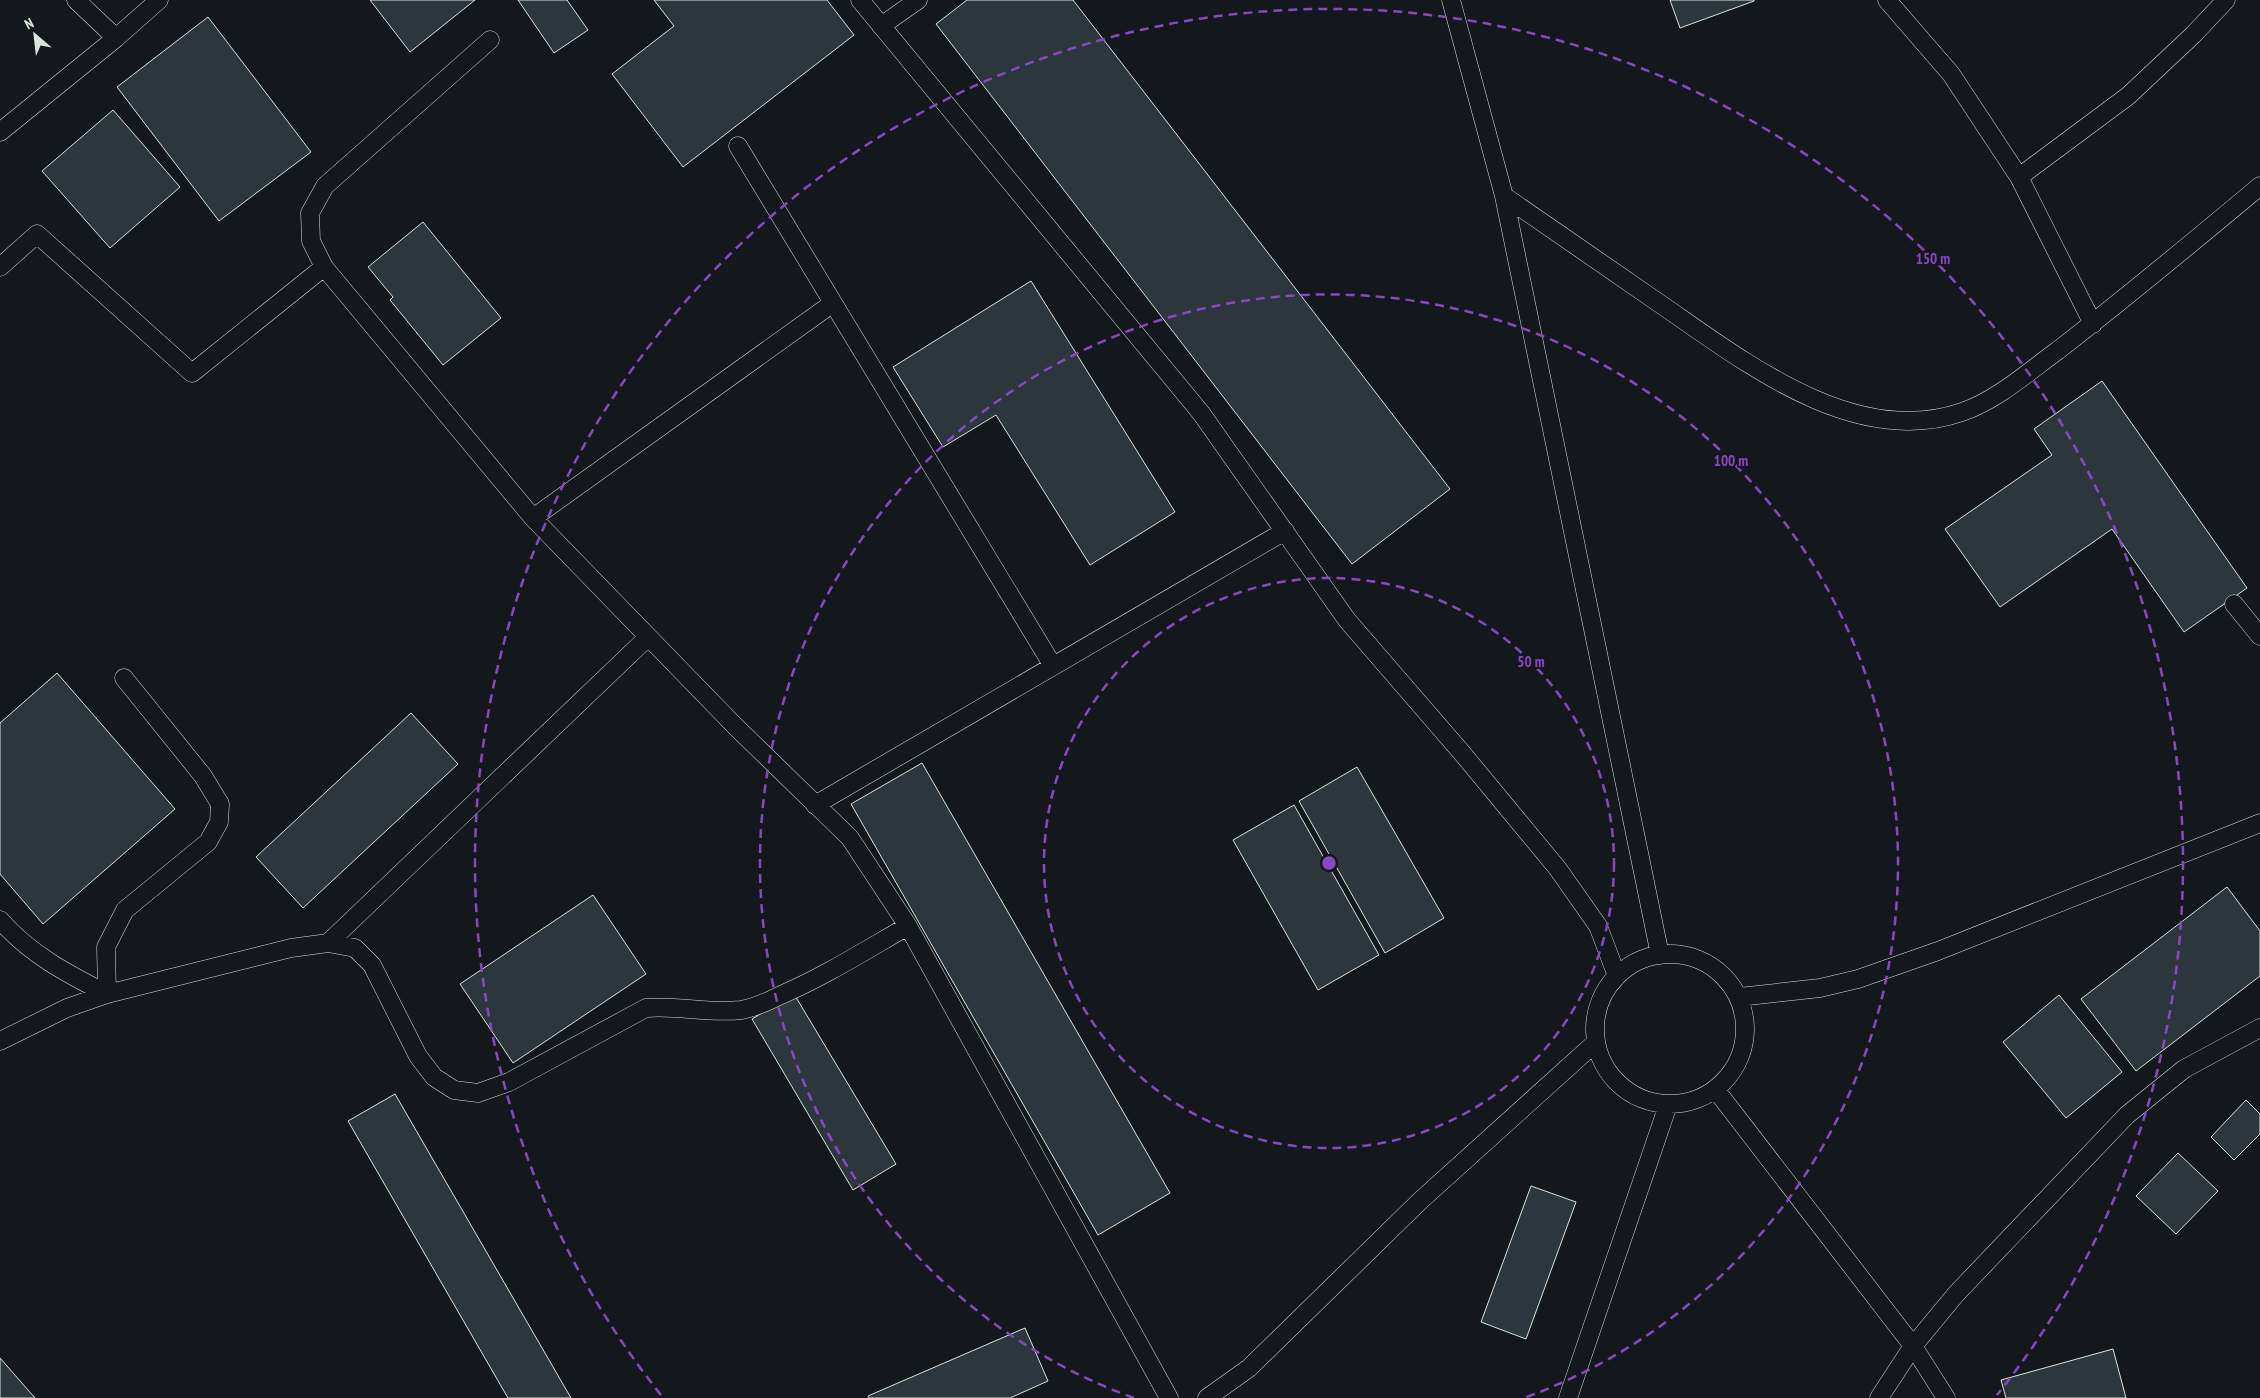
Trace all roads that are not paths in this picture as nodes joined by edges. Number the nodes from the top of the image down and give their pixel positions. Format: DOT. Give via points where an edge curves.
graph roads {
  1 [pos="76,0"];
  2 [pos="159,0"];
  3 [pos="860,0"];
  4 [pos="918,0"];
  5 [pos="1451,0"];
  6 [pos="1887,0"];
  7 [pos="2226,0"];
  8 [pos="882,26"];
  9 [pos="116,38"];
  10 [pos="490,40"];
  11 [pos="0,132"];
  12 [pos="738,146"];
  13 [pos="2019,177"];
  14 [pos="2260,186"];
  15 [pos="1504,196"];
  16 [pos="0,267"];
  17 [pos="324,267"];
  18 [pos="833,304"];
  19 [pos="2093,324"];
  20 [pos="533,518"];
  21 [pos="1285,531"];
  22 [pos="2234,604"];
  23 [pos="2260,636"];
  24 [pos="648,637"];
  25 [pos="1053,666"];
  26 [pos="124,678"];
  27 [pos="815,805"];
  28 [pos="2260,823"];
  29 [pos="0,920"];
  30 [pos="908,926"];
  31 [pos="328,943"];
  32 [pos="1660,955"];
  33 [pos="1617,976"];
  34 [pos="107,994"];
  35 [pos="1739,997"];
  36 [pos="2260,1028"];
  37 [pos="0,1041"];
  38 [pos="1595,1042"];
  39 [pos="1716,1090"];
  40 [pos="1668,1105"];
  41 [pos="1913,1346"];
  42 [pos="1169,1398"];
  43 [pos="1206,1398"];
  44 [pos="1568,1398"];
  45 [pos="1879,1398"];
  46 [pos="1946,1398"];
  1 -- 9 [label="lane"];
  2 -- 9 [label="lane"];
  3 -- 8 [label="lane"];
  4 -- 8 [label="lane"];
  5 -- 15 [label="lane"];
  6 -- 13 [label="lane" via="1951,74"];
  7 -- 13 [label="lane" via="2128,96"];
  8 -- 21 [label="lane" via="1202,413"];
  9 -- 11 [label="lane"];
  10 -- 17 [label="lane" via="324,186 310,213 312,240"];
  12 -- 18 [label="lane"];
  13 -- 19 [label="lane"];
  14 -- 19 [label="lane"];
  15 -- 19 [label="lane" via="1749,364 1836,408 1882,420 1928,420 1963,412 2007,388"];
  15 -- 32 [label="lane"];
  16 -- 17 [label="lane" via="37,234 192,373"];
  17 -- 20 [label="lane"];
  18 -- 20 [label="lane"];
  18 -- 25 [label="lane"];
  20 -- 24 [label="lane"];
  21 -- 25 [label="lane"];
  21 -- 33 [label="lane" via="1347,620 1579,896 1598,926"];
  22 -- 23 [label="lane"];
  24 -- 27 [label="lane"];
  24 -- 31 [label="lane"];
  25 -- 27 [label="lane"];
  26 -- 34 [label="lane" via="203,776 220,804 219,822 208,842 125,910 106,947"];
  27 -- 30 [label="lane" via="850,838"];
  28 -- 35 [label="lane" via="1938,951 1858,979 1820,988"];
  29 -- 34 [label="lane" via="49,964"];
  30 -- 31 [label="lane" via="768,1001 742,1010 646,1008 509,1082 478,1092 454,1090 434,1077 418,1056 372,965 354,948"];
  30 -- 42 [label="lane"];
  31 -- 34 [label="lane" via="291,948"];
  32 -- 33 [label="lane" via="1636,961"];
  32 -- 35 [label="lane" via="1684,955 1707,963 1726,977"];
  33 -- 38 [label="lane" via="1602,995 1595,1018"];
  34 -- 37 [label="lane" via="67,1008"];
  35 -- 39 [label="lane" via="1746,1021 1744,1047 1734,1070"];
  36 -- 41 [label="lane" via="2184,1068 2128,1115 1956,1294"];
  38 -- 40 [label="lane" via="1604,1067 1620,1087 1642,1100"];
  38 -- 43 [label="lane" via="1421,1200 1250,1368"];
  39 -- 40 [label="lane" via="1694,1102"];
  39 -- 41 [label="lane"];
  40 -- 44 [label="lane"];
  41 -- 45 [label="lane"];
  41 -- 46 [label="lane"];
}
